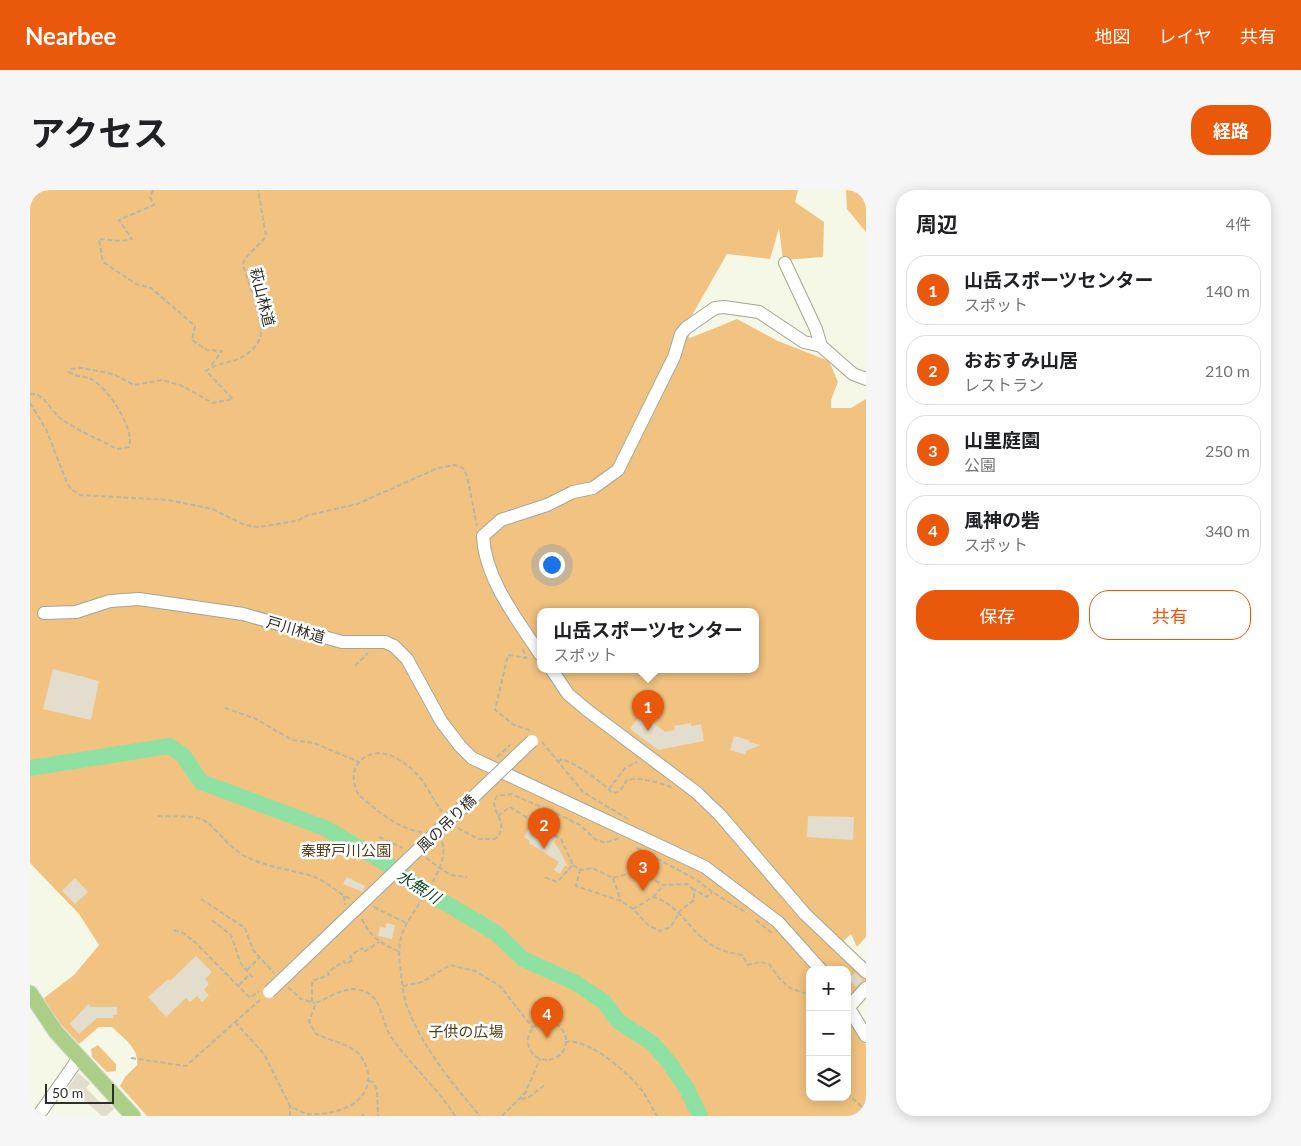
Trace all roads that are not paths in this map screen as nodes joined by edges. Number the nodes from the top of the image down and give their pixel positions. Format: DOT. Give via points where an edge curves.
graph roads {
  1 [pos="785,263"];
  2 [pos="821,346"];
  3 [pos="866,378"];
  4 [pos="44,613"];
  5 [pos="537,650"];
  6 [pos="554,673"];
  7 [pos="533,735"];
  8 [pos="817,966"];
  9 [pos="866,972"];
  10 [pos="866,988"];
  11 [pos="269,992"];
  12 [pos="30,994"];
  13 [pos="851,1003"];
  14 [pos="851,1011"];
  15 [pos="866,1036"];
  16 [pos="78,1056"];
  17 [pos="38,1116"];
  18 [pos="134,1116"];
  1 -- 2 [label="street"];
  2 -- 3 [label="street" via="853,374"];
  2 -- 5 [label="street" via="804,342 759,312 715,308 681,334 674,357 618,470 593,488 573,492 547,505 501,520 483,536 497,584"];
  4 -- 8 [label="street, 戸川林道" via="76,612 110,601 139,599 243,614 342,642 385,642 394,646 407,659 441,721 472,758 492,762 623,836 704,868 778,922"];
  6 -- 9 [label="street" via="568,694 587,710 696,792 744,841 804,914"];
  7 -- 11 [label="street, 風の吊り橋, bridge"];
  10 -- 13 [label="street"];
  12 -- 16 [label="main road" via="56,1032"];
  14 -- 15 [label="street"];
  16 -- 17 [label="street"];
  16 -- 18 [label="main road"];
}
